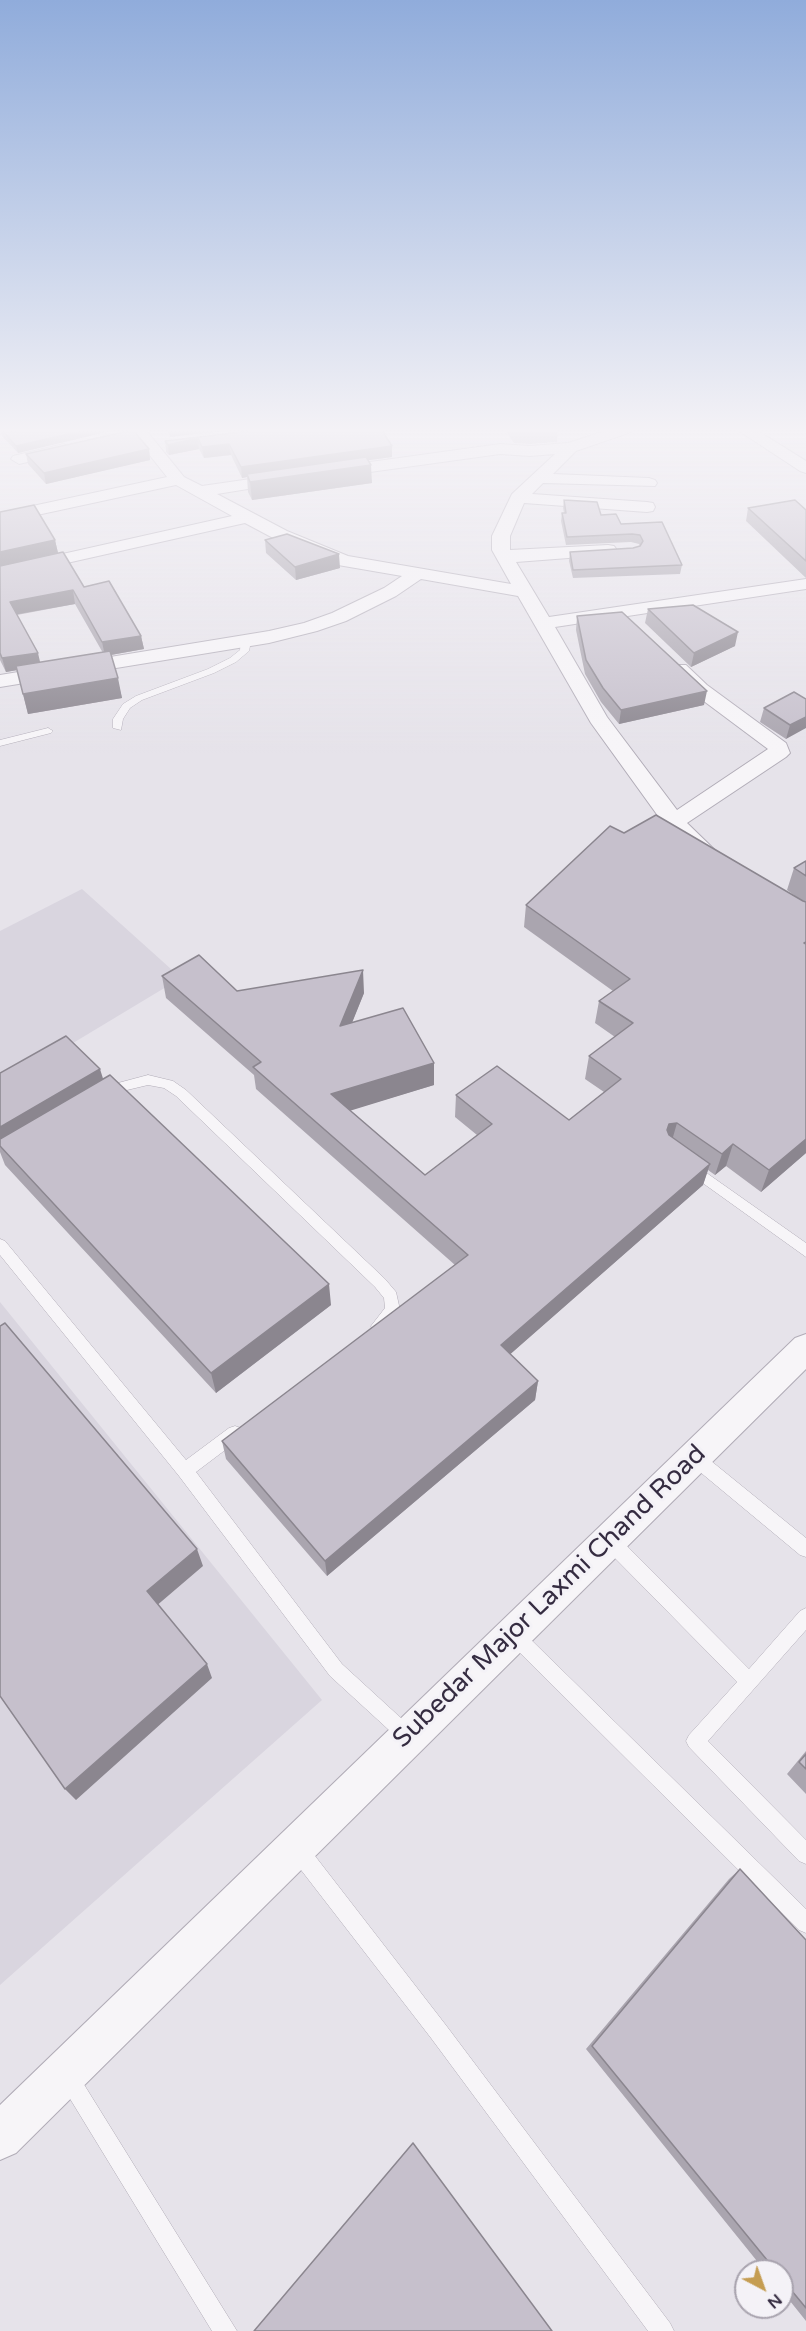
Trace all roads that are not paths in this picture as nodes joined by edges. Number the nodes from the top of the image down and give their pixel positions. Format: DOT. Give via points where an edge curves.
graph roads {
  1 [pos="156,538"];
  2 [pos="287,538"];
  3 [pos="501,538"];
  4 [pos="631,549"];
  5 [pos="505,557"];
  6 [pos="0,573"];
  7 [pos="417,574"];
  8 [pos="806,584"];
  9 [pos="526,592"];
  10 [pos="621,612"];
  11 [pos="545,623"];
  12 [pos="635,627"];
  13 [pos="246,641"];
  14 [pos="665,656"];
  15 [pos="0,681"];
  16 [pos="118,728"];
  17 [pos="48,731"];
  18 [pos="0,743"];
  19 [pos="674,822"];
  20 [pos="728,867"];
  21 [pos="93,1104"];
  22 [pos="679,1158"];
  23 [pos="0,1245"];
  24 [pos="806,1251"];
  25 [pos="367,1335"];
  26 [pos="806,1348"];
  27 [pos="252,1420"];
  28 [pos="694,1457"];
  29 [pos="185,1471"];
  30 [pos="608,1540"];
  31 [pos="806,1549"];
  32 [pos="806,1617"];
  33 [pos="513,1634"];
  34 [pos="749,1682"];
  35 [pos="408,1736"];
  36 [pos="295,1846"];
  37 [pos="806,1854"];
  38 [pos="806,1923"];
  39 [pos="66,2073"];
  40 [pos="0,2137"];
  41 [pos="225,2331"];
  42 [pos="662,2331"];
  1 -- 6 [label="street"];
  2 -- 7 [label="street" via="344,561"];
  3 -- 5 [label="street"];
  4 -- 5 [label="street"];
  5 -- 9 [label="street"];
  7 -- 9 [label="street"];
  7 -- 13 [label="street" via="339,617"];
  8 -- 10 [label="street"];
  9 -- 11 [label="street"];
  10 -- 11 [label="street"];
  10 -- 12 [label="street"];
  11 -- 19 [label="street" via="598,719"];
  13 -- 15 [label="street"];
  13 -- 16 [label="lane" via="243,651 233,660 126,706 118,719"];
  14 -- 19 [label="street" via="700,689 779,747 779,753"];
  17 -- 18 [label="lane"];
  19 -- 20 [label="street" via="689,840"];
  21 -- 25 [label="lane" via="123,1086 148,1080 168,1084 181,1093 391,1296 393,1310"];
  22 -- 24 [label="lane"];
  23 -- 29 [label="lane"];
  26 -- 28 [label="street, Subedar Major Laxmi Chand Road"];
  27 -- 29 [label="lane"];
  28 -- 30 [label="street, Subedar Major Laxmi Chand Road"];
  28 -- 31 [label="lane"];
  29 -- 35 [label="lane" via="336,1670"];
  30 -- 33 [label="street, Subedar Major Laxmi Chand Road"];
  30 -- 34 [label="lane"];
  32 -- 34 [label="lane"];
  33 -- 35 [label="street, Subedar Major Laxmi Chand Road"];
  33 -- 38 [label="lane"];
  34 -- 37 [label="lane" via="695,1741"];
  35 -- 36 [label="street, Subedar Major Laxmi Chand Road"];
  36 -- 39 [label="street, Subedar Major Laxmi Chand Road"];
  36 -- 42 [label="lane"];
  39 -- 40 [label="street, Subedar Major Laxmi Chand Road"];
  39 -- 41 [label="lane"];
}
